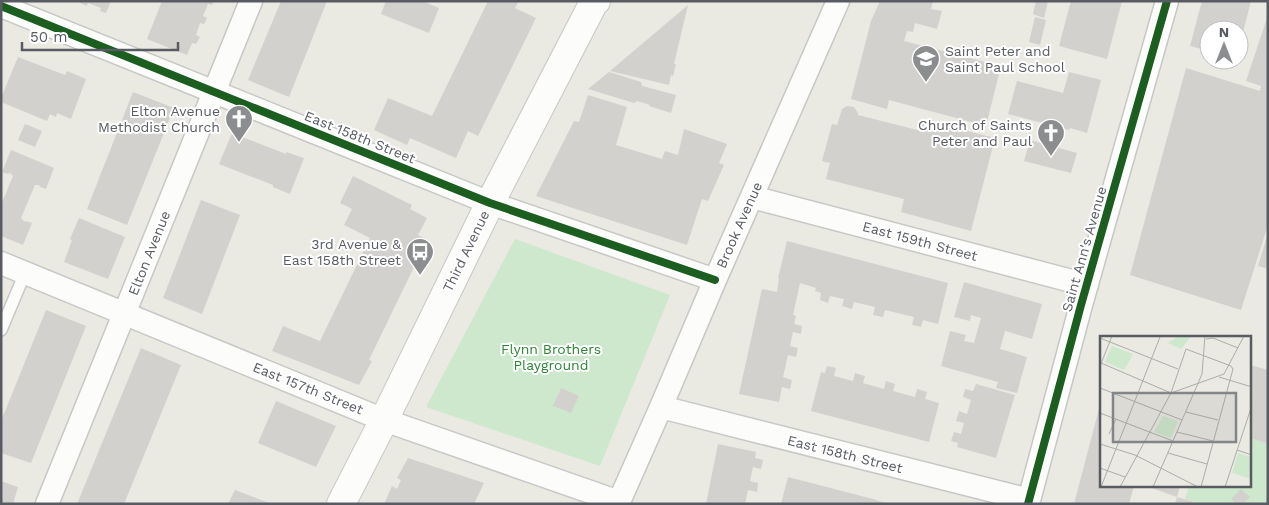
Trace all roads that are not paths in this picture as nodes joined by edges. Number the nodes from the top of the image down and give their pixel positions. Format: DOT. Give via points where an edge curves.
graph roads {
  1 [pos="250,1"];
  2 [pos="838,1"];
  3 [pos="1167,1"];
  4 [pos="594,2"];
  5 [pos="1,6"];
  6 [pos="214,92"];
  7 [pos="752,197"];
  8 [pos="490,203"];
  9 [pos="1,263"];
  10 [pos="25,273"];
  11 [pos="715,280"];
  12 [pos="1087,286"];
  13 [pos="125,313"];
  14 [pos="1,330"];
  15 [pos="661,407"];
  16 [pos="384,420"];
  17 [pos="1028,502"];
  18 [pos="618,503"];
  19 [pos="48,504"];
  20 [pos="341,504"];
  1 -- 6 [label="street, Elton Avenue"];
  2 -- 7 [label="street, Brook Avenue"];
  3 -- 12 [label="street, Saint Ann's Avenue"];
  4 -- 8 [label="main road, Third Avenue"];
  5 -- 6 [label="street, East 158th Street"];
  6 -- 8 [label="street, East 158th Street"];
  6 -- 13 [label="street, Elton Avenue"];
  7 -- 11 [label="street, Brook Avenue"];
  7 -- 12 [label="street, East 159th Street"];
  8 -- 11 [label="street, East 158th Street"];
  8 -- 16 [label="main road, Third Avenue"];
  9 -- 10 [label="street, East 157th Street"];
  10 -- 13 [label="street, East 157th Street"];
  10 -- 14 [label="lane"];
  11 -- 15 [label="street, Brook Avenue"];
  12 -- 17 [label="street, Saint Ann's Avenue"];
  13 -- 16 [label="street, East 157th Street"];
  13 -- 19 [label="street, Elton Avenue"];
  15 -- 17 [label="street, East 158th Street"];
  15 -- 18 [label="street, Brook Avenue"];
  16 -- 18 [label="street, East 157th Street"];
  16 -- 20 [label="main road, Third Avenue"];
}
